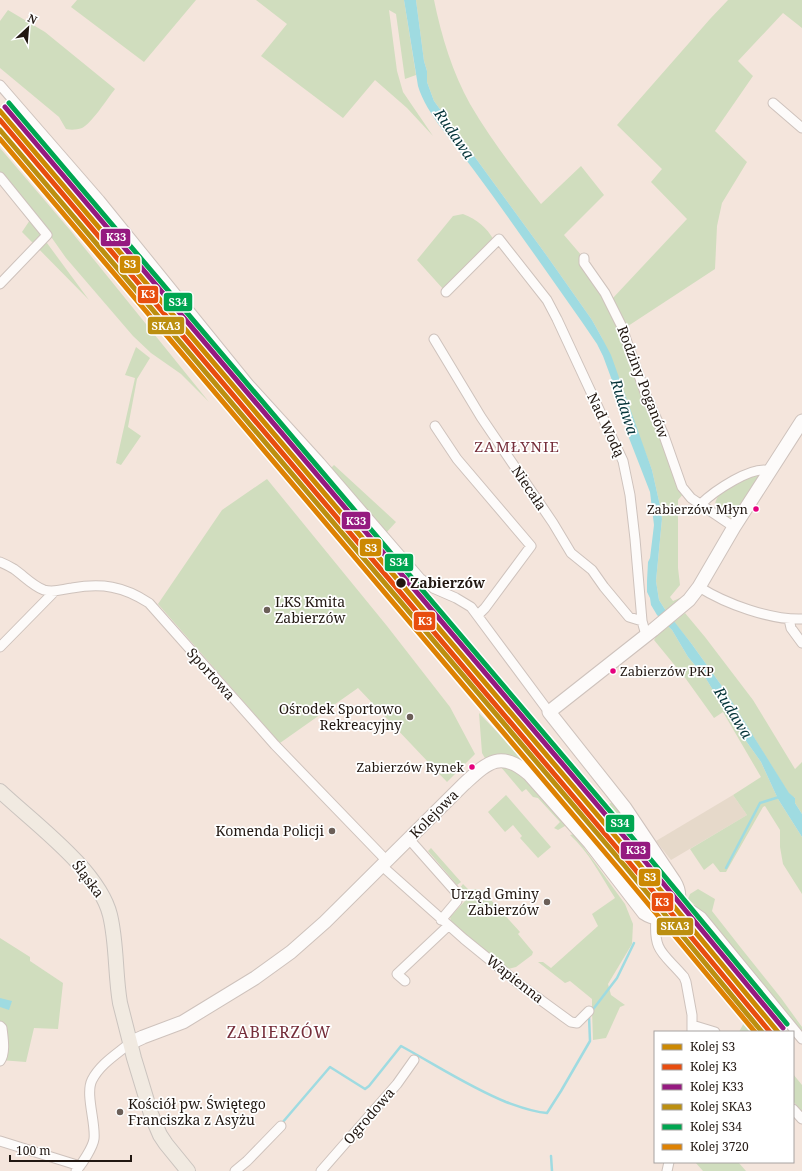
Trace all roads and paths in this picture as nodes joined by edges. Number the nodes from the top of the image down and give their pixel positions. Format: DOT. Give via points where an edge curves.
graph roads {
  1 [pos="0,85"];
  2 [pos="773,103"];
  3 [pos="802,128"];
  4 [pos="0,177"];
  5 [pos="584,258"];
  6 [pos="0,284"];
  7 [pos="446,292"];
  8 [pos="434,339"];
  9 [pos="802,421"];
  10 [pos="435,426"];
  11 [pos="770,471"];
  12 [pos="701,504"];
  13 [pos="734,527"];
  14 [pos="0,562"];
  15 [pos="699,587"];
  16 [pos="55,591"];
  17 [pos="478,615"];
  18 [pos="789,619"];
  19 [pos="802,619"];
  20 [pos="642,621"];
  21 [pos="649,633"];
  22 [pos="802,643"];
  23 [pos="0,647"];
  24 [pos="549,712"];
  25 [pos="0,791"];
  26 [pos="409,839"];
  27 [pos="384,863"];
  28 [pos="678,904"];
  29 [pos="656,918"];
  30 [pos="445,923"];
  31 [pos="405,980"];
  32 [pos="589,1011"];
  33 [pos="0,1026"];
  34 [pos="692,1029"];
  35 [pos="707,1031"];
  36 [pos="802,1039"];
  37 [pos="130,1043"];
  38 [pos="414,1060"];
  39 [pos="0,1061"];
  40 [pos="794,1110"];
  41 [pos="802,1120"];
  42 [pos="281,1126"];
  43 [pos="0,1141"];
  44 [pos="78,1169"];
  45 [pos="187,1170"];
  46 [pos="235,1171"];
  47 [pos="321,1171"];
  1 -- 17 [label="street" via="100,200 249,384 420,578 432,588 465,603"];
  2 -- 3 [label="street"];
  4 -- 6 [label="street" via="47,235"];
  5 -- 12 [label="street, Rodziny Poganów" via="584,263 605,293 621,325 682,488"];
  7 -- 20 [label="street, Nad Wodą" via="499,239 547,300 623,461 636,539"];
  8 -- 20 [label="street, Niecała" via="480,417 571,553 592,570 629,617"];
  9 -- 11 [label="street"];
  10 -- 17 [label="street" via="457,459 531,546"];
  11 -- 12 [label="street" via="762,469 750,473 720,488"];
  11 -- 13 [label="street"];
  12 -- 13 [label="street, Rodziny Poganów"];
  13 -- 15 [label="street"];
  14 -- 16 [label="street, Sportowa" via="44,590"];
  15 -- 18 [label="street" via="726,602"];
  15 -- 21 [label="street" via="682,606"];
  16 -- 23 [label="street"];
  16 -- 27 [label="street, Sportowa" via="98,585 122,588 149,603"];
  17 -- 24 [label="street"];
  18 -- 19 [label="street"];
  18 -- 22 [label="street" via="791,628"];
  20 -- 21 [label="street, Nad Wodą"];
  21 -- 24 [label="street"];
  24 -- 28 [label="street" via="630,814 677,886 680,894"];
  25 -- 37 [label="main road, Śląska" via="83,868 103,896 113,932 117,990"];
  26 -- 27 [label="street, Kolejowa"];
  26 -- 29 [label="street, Kolejowa" via="483,767 497,761 510,762 522,768 534,779 590,843 641,910 646,915"];
  26 -- 30 [label="street" via="455,891 458,898"];
  27 -- 30 [label="street, Wapienna"];
  27 -- 37 [label="street, Kolejowa" via="325,922 291,952 255,978 183,1022"];
  28 -- 29 [label="street" via="666,916"];
  28 -- 36 [label="street" via="702,917"];
  29 -- 34 [label="street" via="657,945 686,982"];
  30 -- 31 [label="street" via="397,974"];
  30 -- 32 [label="street, Wapienna" via="523,987 571,1022 577,1023"];
  33 -- 39 [label="street" via="3,1044"];
  34 -- 35 [label="street"];
  37 -- 44 [label="street" via="103,1065 92,1081 90,1095 94,1139"];
  37 -- 45 [label="main road, Śląska" via="156,1125 166,1144"];
  38 -- 47 [label="street, Ogrodowa" via="397,1084"];
  40 -- 41 [label="street"];
  42 -- 46 [label="street"];
  43 -- 44 [label="street"];
}
